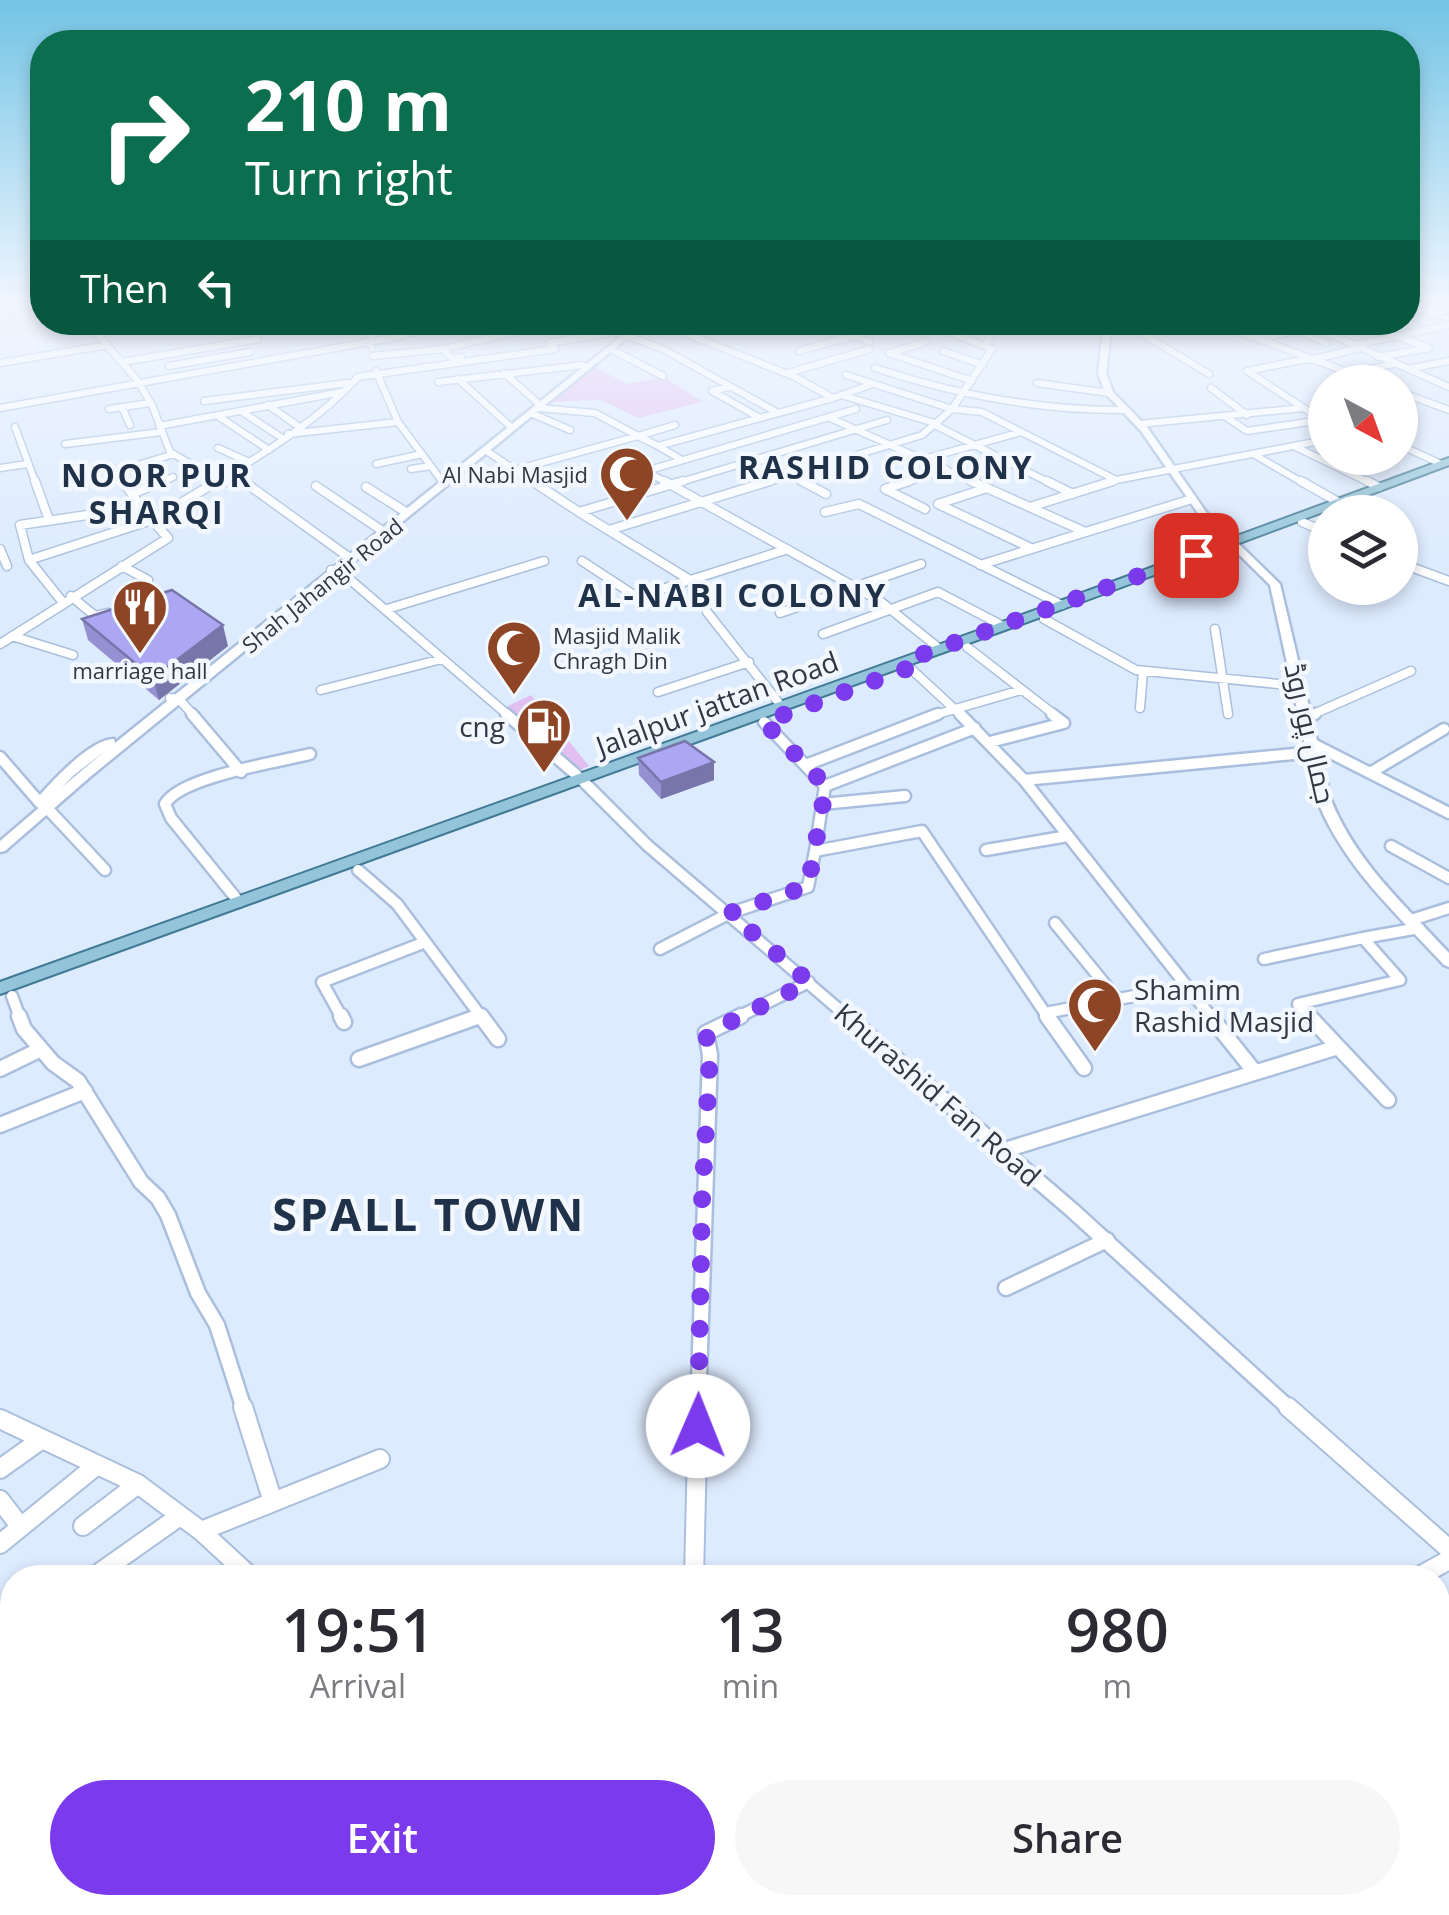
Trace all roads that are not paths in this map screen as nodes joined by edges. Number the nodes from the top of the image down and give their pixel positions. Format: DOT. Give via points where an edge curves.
graph roads {
  1 [pos="76,392"];
  2 [pos="144,392"];
  3 [pos="272,392"];
  4 [pos="338,392"];
  5 [pos="344,392"];
  6 [pos="385,392"];
  7 [pos="472,392"];
  8 [pos="521,392"];
  9 [pos="553,392"];
  10 [pos="556,392"];
  11 [pos="714,392"];
  12 [pos="737,392"];
  13 [pos="828,392"];
  14 [pos="848,392"];
  15 [pos="895,392"];
  16 [pos="957,392"];
  17 [pos="1104,392"];
  18 [pos="1217,392"];
  19 [pos="1280,392"];
  20 [pos="1109,393"];
  21 [pos="962,394"];
  22 [pos="837,396"];
  23 [pos="1418,398"];
  24 [pos="1423,400"];
  25 [pos="204,401"];
  26 [pos="1418,401"];
  27 [pos="150,403"];
  28 [pos="268,405"];
  29 [pos="122,407"];
  30 [pos="0,408"];
  31 [pos="536,408"];
  32 [pos="1304,408"];
  33 [pos="109,409"];
  34 [pos="856,409"];
  35 [pos="952,409"];
  36 [pos="1126,410"];
  37 [pos="1449,410"];
  38 [pos="240,411"];
  39 [pos="778,413"];
  40 [pos="1247,415"];
  41 [pos="218,416"];
  42 [pos="828,417"];
  43 [pos="1226,417"];
  44 [pos="760,418"];
  45 [pos="886,420"];
  46 [pos="398,422"];
  47 [pos="130,424"];
  48 [pos="1139,424"];
  49 [pos="676,425"];
  50 [pos="937,425"];
  51 [pos="298,426"];
  52 [pos="510,426"];
  53 [pos="16,427"];
  54 [pos="160,429"];
  55 [pos="570,430"];
  56 [pos="858,430"];
  57 [pos="1248,431"];
  58 [pos="1021,432"];
  59 [pos="284,436"];
  60 [pos="638,436"];
  61 [pos="1264,440"];
  62 [pos="567,442"];
  63 [pos="65,444"];
  64 [pos="892,444"];
  65 [pos="1308,444"];
  66 [pos="974,445"];
  67 [pos="658,446"];
  68 [pos="1296,446"];
  69 [pos="218,448"];
  70 [pos="268,450"];
  71 [pos="584,451"];
  72 [pos="488,452"];
  73 [pos="174,454"];
  74 [pos="422,454"];
  75 [pos="1418,454"];
  76 [pos="1256,455"];
  77 [pos="760,459"];
  78 [pos="924,459"];
  79 [pos="682,460"];
  80 [pos="250,462"];
  81 [pos="27,464"];
  82 [pos="376,464"];
  83 [pos="431,466"];
  84 [pos="1447,466"];
  85 [pos="0,468"];
  86 [pos="411,469"];
  87 [pos="946,469"];
  88 [pos="1171,469"];
  89 [pos="515,470"];
  90 [pos="793,476"];
  91 [pos="173,477"];
  92 [pos="1411,478"];
  93 [pos="218,479"];
  94 [pos="1116,480"];
  95 [pos="442,481"];
  96 [pos="670,485"];
  97 [pos="316,486"];
  98 [pos="1380,487"];
  99 [pos="366,488"];
  100 [pos="987,488"];
  101 [pos="132,494"];
  102 [pos="826,494"];
  103 [pos="1073,494"];
  104 [pos="1311,495"];
  105 [pos="1362,495"];
  106 [pos="1367,495"];
  107 [pos="1192,499"];
  108 [pos="700,503"];
  109 [pos="938,504"];
  110 [pos="141,507"];
  111 [pos="1030,507"];
  112 [pos="925,509"];
  113 [pos="404,511"];
  114 [pos="580,512"];
  115 [pos="826,512"];
  116 [pos="1308,517"];
  117 [pos="1308,519"];
  118 [pos="49,520"];
  119 [pos="152,520"];
  120 [pos="890,521"];
  121 [pos="1302,522"];
  122 [pos="1308,525"];
  123 [pos="381,530"];
  124 [pos="609,530"];
  125 [pos="1083,531"];
  126 [pos="1231,545"];
  127 [pos="1031,548"];
  128 [pos="0,549"];
  129 [pos="785,550"];
  130 [pos="348,556"];
  131 [pos="30,560"];
  132 [pos="582,560"];
  133 [pos="544,562"];
  134 [pos="920,564"];
  135 [pos="980,565"];
  136 [pos="7,566"];
  137 [pos="122,566"];
  138 [pos="335,570"];
  139 [pos="1418,570"];
  140 [pos="148,580"];
  141 [pos="690,580"];
  142 [pos="1449,581"];
  143 [pos="855,588"];
  144 [pos="71,596"];
  145 [pos="61,600"];
  146 [pos="387,608"];
  147 [pos="118,610"];
  148 [pos="893,610"];
  149 [pos="708,612"];
  150 [pos="1053,612"];
  151 [pos="780,613"];
  152 [pos="1003,626"];
  153 [pos="1215,629"];
  154 [pos="823,634"];
  155 [pos="12,636"];
  156 [pos="0,644"];
  157 [pos="967,647"];
  158 [pos="940,649"];
  159 [pos="73,655"];
  160 [pos="442,659"];
  161 [pos="749,662"];
  162 [pos="917,662"];
  163 [pos="1142,671"];
  164 [pos="1412,671"];
  165 [pos="1223,678"];
  166 [pos="1299,686"];
  167 [pos="321,690"];
  168 [pos="1021,690"];
  169 [pos="658,692"];
  170 [pos="174,698"];
  171 [pos="782,707"];
  172 [pos="953,708"];
  173 [pos="1140,708"];
  174 [pos="1228,714"];
  175 [pos="1308,717"];
  176 [pos="764,722"];
  177 [pos="975,728"];
  178 [pos="1444,728"];
  179 [pos="990,742"];
  180 [pos="1314,748"];
  181 [pos="673,750"];
  182 [pos="310,754"];
  183 [pos="0,757"];
  184 [pos="806,766"];
  185 [pos="241,772"];
  186 [pos="1370,773"];
  187 [pos="1024,780"];
  188 [pos="584,782"];
  189 [pos="826,786"];
  190 [pos="905,796"];
  191 [pos="822,804"];
  192 [pos="43,805"];
  193 [pos="1447,810"];
  194 [pos="1068,836"];
  195 [pos="0,837"];
  196 [pos="1391,846"];
  197 [pos="0,848"];
  198 [pos="986,850"];
  199 [pos="815,851"];
  200 [pos="105,870"];
  201 [pos="358,870"];
  202 [pos="1449,878"];
  203 [pos="238,902"];
  204 [pos="1449,908"];
  205 [pos="730,913"];
  206 [pos="1055,922"];
  207 [pos="1415,924"];
  208 [pos="1362,938"];
  209 [pos="148,940"];
  210 [pos="423,943"];
  211 [pos="660,949"];
  212 [pos="1264,959"];
  213 [pos="1449,962"];
  214 [pos="809,982"];
  215 [pos="1187,986"];
  216 [pos="4,995"];
  217 [pos="1117,1000"];
  218 [pos="1045,1013"];
  219 [pos="480,1016"];
  220 [pos="344,1022"];
  221 [pos="498,1039"];
  222 [pos="40,1048"];
  223 [pos="1338,1048"];
  224 [pos="358,1059"];
  225 [pos="0,1068"];
  226 [pos="1084,1068"];
  227 [pos="1254,1071"];
  228 [pos="85,1090"];
  229 [pos="1388,1100"];
  230 [pos="0,1126"];
  231 [pos="1002,1151"];
  232 [pos="1107,1240"];
  233 [pos="1006,1288"];
  234 [pos="0,1418"];
  235 [pos="42,1439"];
  236 [pos="380,1459"];
  237 [pos="96,1465"];
  238 [pos="0,1469"];
  239 [pos="138,1484"];
  240 [pos="0,1500"];
  241 [pos="273,1502"];
  242 [pos="180,1516"];
  243 [pos="20,1526"];
  244 [pos="83,1526"];
  245 [pos="202,1531"];
  246 [pos="0,1544"];
  247 [pos="1449,1549"];
  248 [pos="110,1565"];
  249 [pos="238,1565"];
  250 [pos="694,1565"];
  1 -- 30 [label="street"];
  2 -- 27 [label="street"];
  3 -- 25 [label="street"];
  4 -- 28 [label="street"];
  5 -- 51 [label="street"];
  6 -- 46 [label="street"];
  7 -- 52 [label="street"];
  8 -- 31 [label="street"];
  9 -- 31 [label="street, Shah Jahangir Road"];
  10 -- 31 [label="street, Shah Jahangir Road"];
  11 -- 44 [label="street"];
  12 -- 39 [label="street"];
  13 -- 22 [label="street"];
  14 -- 22 [label="street"];
  15 -- 35 [label="street"];
  16 -- 21 [label="street"];
  17 -- 20 [label="street"];
  18 -- 40 [label="street"];
  19 -- 32 [label="street"];
  20 -- 36 [label="street, جمال پور روڈ"];
  21 -- 35 [label="street"];
  21 -- 36 [label="street"];
  22 -- 39 [label="street"];
  22 -- 50 [label="street"];
  23 -- 24 [label="street"];
  24 -- 26 [label="street"];
  24 -- 37 [label="street"];
  27 -- 29 [label="street"];
  27 -- 54 [label="street"];
  28 -- 38 [label="street"];
  28 -- 51 [label="street"];
  29 -- 33 [label="street"];
  29 -- 47 [label="street"];
  31 -- 52 [label="street, Shah Jahangir Road"];
  31 -- 55 [label="street"];
  31 -- 60 [label="street" via="590,412"];
  31 -- 72 [label="street, Shah Jahangir Road"];
  32 -- 40 [label="street"];
  32 -- 57 [label="street" via="1322,420"];
  34 -- 42 [label="street"];
  35 -- 50 [label="street"];
  35 -- 58 [label="street" via="982,412"];
  36 -- 48 [label="street, جمال پور روڈ"];
  38 -- 41 [label="street"];
  38 -- 59 [label="street"];
  39 -- 44 [label="street"];
  40 -- 43 [label="street"];
  41 -- 54 [label="street"];
  41 -- 70 [label="street"];
  42 -- 56 [label="street"];
  42 -- 79 [label="street"];
  43 -- 48 [label="street"];
  43 -- 57 [label="street"];
  44 -- 67 [label="street"];
  45 -- 56 [label="street"];
  46 -- 59 [label="street"];
  46 -- 74 [label="street"];
  48 -- 88 [label="street, جمال پور روڈ"];
  49 -- 60 [label="street"];
  50 -- 64 [label="street"];
  50 -- 66 [label="street"];
  51 -- 59 [label="street"];
  52 -- 95 [label="street, Shah Jahangir Road"];
  53 -- 81 [label="street"];
  54 -- 63 [label="street"];
  54 -- 73 [label="street"];
  56 -- 64 [label="street"];
  56 -- 77 [label="street"];
  57 -- 61 [label="street"];
  58 -- 66 [label="street"];
  58 -- 94 [label="street"];
  59 -- 70 [label="street"];
  60 -- 67 [label="street"];
  60 -- 71 [label="street"];
  62 -- 71 [label="street"];
  64 -- 78 [label="street"];
  64 -- 90 [label="street"];
  65 -- 68 [label="street"];
  66 -- 78 [label="street"];
  66 -- 103 [label="street"];
  67 -- 79 [label="street"];
  68 -- 76 [label="street"];
  68 -- 98 [label="street"];
  69 -- 80 [label="street"];
  70 -- 80 [label="street"];
  71 -- 89 [label="street"];
  72 -- 89 [label="street"];
  72 -- 138 [label="street, Shah Jahangir Road"];
  73 -- 93 [label="street"];
  73 -- 101 [label="street" via="115,472"];
  74 -- 82 [label="street"];
  74 -- 83 [label="street"];
  75 -- 84 [label="street"];
  76 -- 88 [label="street"];
  76 -- 104 [label="street"];
  77 -- 90 [label="street"];
  77 -- 96 [label="street"];
  78 -- 87 [label="street"];
  79 -- 96 [label="street" via="646,471"];
  80 -- 93 [label="street"];
  81 -- 85 [label="street"];
  81 -- 118 [label="street"];
  83 -- 86 [label="street"];
  83 -- 95 [label="street"];
  84 -- 92 [label="main road, Jalalpur jattan Road"];
  87 -- 100 [label="street"];
  87 -- 112 [label="street" via="885,489"];
  88 -- 94 [label="street"];
  88 -- 107 [label="street, جمال پور روڈ"];
  89 -- 114 [label="street"];
  90 -- 102 [label="street"];
  90 -- 108 [label="street"];
  91 -- 101 [label="street"];
  92 -- 98 [label="main road, Jalalpur jattan Road"];
  92 -- 106 [label="main road, Jalalpur jattan Road"];
  93 -- 119 [label="street"];
  93 -- 130 [label="street" via="242,480"];
  94 -- 103 [label="street"];
  95 -- 113 [label="street, Shah Jahangir Road"];
  96 -- 108 [label="street"];
  96 -- 114 [label="street"];
  97 -- 123 [label="street"];
  98 -- 105 [label="main road, Jalalpur jattan Road"];
  99 -- 113 [label="street"];
  100 -- 109 [label="street"];
  100 -- 111 [label="street"];
  101 -- 110 [label="street"];
  103 -- 111 [label="street"];
  107 -- 125 [label="street"];
  107 -- 126 [label="street, جمال پور روڈ"];
  108 -- 124 [label="street"];
  108 -- 129 [label="street"];
  109 -- 112 [label="street"];
  109 -- 127 [label="street"];
  110 -- 118 [label="street"];
  110 -- 119 [label="street"];
  111 -- 125 [label="street"];
  112 -- 120 [label="street"];
  113 -- 123 [label="street, Shah Jahangir Road"];
  114 -- 124 [label="street"];
  115 -- 120 [label="street" via="856,504"];
  116 -- 126 [label="main road, Jalalpur jattan Road"];
  117 -- 121 [label="main road, Jalalpur jattan Road"];
  118 -- 131 [label="street" via="20,525"];
  119 -- 131 [label="street"];
  119 -- 137 [label="street" via="169,537"];
  120 -- 135 [label="street"];
  121 -- 122 [label="street"];
  121 -- 126 [label="main road, Jalalpur jattan Road"];
  123 -- 130 [label="street, Shah Jahangir Road"];
  124 -- 141 [label="street"];
  125 -- 127 [label="street"];
  126 -- 150 [label="main road, Jalalpur jattan Road"];
  126 -- 166 [label="street, جمال پور روڈ" via="1276,584"];
  127 -- 135 [label="street"];
  128 -- 136 [label="street"];
  129 -- 141 [label="street"];
  129 -- 143 [label="street"];
  130 -- 138 [label="street, Shah Jahangir Road"];
  131 -- 145 [label="street"];
  132 -- 141 [label="street" via="637,596"];
  133 -- 146 [label="street"];
  134 -- 143 [label="street"];
  135 -- 150 [label="street"];
  137 -- 140 [label="street"];
  137 -- 144 [label="street"];
  138 -- 146 [label="street, Khurashid Fan Road"];
  138 -- 170 [label="street"];
  139 -- 142 [label="street"];
  143 -- 148 [label="street"];
  143 -- 151 [label="street"];
  144 -- 145 [label="street"];
  144 -- 147 [label="street" via="96,616"];
  145 -- 155 [label="street"];
  146 -- 160 [label="street, Khurashid Fan Road"];
  148 -- 152 [label="street" via="938,592"];
  148 -- 154 [label="street"];
  148 -- 158 [label="street"];
  149 -- 161 [label="street"];
  150 -- 152 [label="main road, Jalalpur jattan Road"];
  150 -- 157 [label="main road, Jalalpur jattan Road"];
  150 -- 163 [label="street"];
  152 -- 158 [label="main road, Jalalpur jattan Road"];
  153 -- 165 [label="street"];
  155 -- 156 [label="street"];
  155 -- 159 [label="street"];
  157 -- 162 [label="main road, Jalalpur jattan Road"];
  157 -- 168 [label="street"];
  158 -- 162 [label="main road, Jalalpur jattan Road"];
  160 -- 167 [label="street"];
  160 -- 188 [label="street, Khurashid Fan Road"];
  161 -- 169 [label="street"];
  161 -- 171 [label="street"];
  162 -- 171 [label="main road, Jalalpur jattan Road"];
  162 -- 172 [label="street"];
  162 -- 176 [label="main road, Jalalpur jattan Road"];
  163 -- 165 [label="street"];
  163 -- 173 [label="street"];
  164 -- 175 [label="street"];
  165 -- 166 [label="street"];
  165 -- 174 [label="street"];
  166 -- 175 [label="street, جمال پور روڈ"];
  168 -- 172 [label="street"];
  168 -- 179 [label="street" via="1064,723"];
  170 -- 185 [label="street"];
  170 -- 192 [label="street" via="68,772"];
  171 -- 181 [label="main road, Jalalpur jattan Road"];
  172 -- 177 [label="street"];
  172 -- 184 [label="street"];
  175 -- 180 [label="street, جمال پور روڈ"];
  176 -- 181 [label="main road, Jalalpur jattan Road"];
  176 -- 184 [label="street"];
  177 -- 179 [label="street"];
  177 -- 189 [label="street"];
  178 -- 186 [label="street"];
  179 -- 187 [label="street"];
  180 -- 186 [label="street"];
  180 -- 187 [label="street"];
  180 -- 207 [label="street, جمال پور روڈ" via="1335,832"];
  181 -- 188 [label="main road, Jalalpur jattan Road"];
  182 -- 185 [label="street"];
  183 -- 192 [label="street"];
  184 -- 189 [label="street"];
  185 -- 203 [label="street" via="184,788 166,804"];
  186 -- 193 [label="street"];
  187 -- 194 [label="street"];
  188 -- 201 [label="main road, Jalalpur jattan Road"];
  188 -- 203 [label="main road, Jalalpur jattan Road"];
  188 -- 205 [label="street, Khurashid Fan Road"];
  189 -- 191 [label="street"];
  190 -- 191 [label="street"];
  191 -- 199 [label="street"];
  192 -- 195 [label="street"];
  192 -- 197 [label="street"];
  192 -- 200 [label="street"];
  194 -- 198 [label="street"];
  194 -- 215 [label="street"];
  196 -- 202 [label="street"];
  199 -- 205 [label="street" via="808,886"];
  199 -- 218 [label="street" via="922,830"];
  201 -- 209 [label="main road, Jalalpur jattan Road"];
  201 -- 210 [label="street" via="397,904"];
  203 -- 209 [label="main road, Jalalpur jattan Road"];
  204 -- 207 [label="street"];
  205 -- 211 [label="street"];
  205 -- 214 [label="street, Khurashid Fan Road"];
  206 -- 217 [label="street"];
  207 -- 208 [label="street"];
  207 -- 213 [label="street, جمال پور روڈ"];
  208 -- 212 [label="street"];
  208 -- 223 [label="street" via="1400,980 1298,1004"];
  209 -- 216 [label="main road, Jalalpur jattan Road"];
  210 -- 219 [label="street"];
  210 -- 220 [label="street" via="322,982"];
  214 -- 231 [label="street, Khurashid Fan Road"];
  214 -- 250 [label="street" via="706,1034"];
  215 -- 217 [label="street"];
  215 -- 227 [label="street"];
  216 -- 222 [label="street"];
  217 -- 218 [label="street"];
  218 -- 226 [label="street"];
  219 -- 221 [label="street"];
  219 -- 224 [label="street"];
  222 -- 225 [label="street"];
  222 -- 228 [label="street"];
  223 -- 227 [label="street"];
  223 -- 229 [label="street"];
  227 -- 231 [label="street"];
  228 -- 230 [label="street"];
  228 -- 241 [label="street" via="168,1215 216,1325"];
  231 -- 232 [label="street, Khurashid Fan Road"];
  232 -- 233 [label="street"];
  232 -- 247 [label="street, Khurashid Fan Road"];
  234 -- 235 [label="street"];
  235 -- 237 [label="street"];
  235 -- 238 [label="street"];
  236 -- 241 [label="street"];
  237 -- 239 [label="street"];
  237 -- 243 [label="street"];
  239 -- 242 [label="street"];
  239 -- 244 [label="street"];
  240 -- 243 [label="street"];
  241 -- 245 [label="street"];
  242 -- 245 [label="street"];
  242 -- 248 [label="street"];
  243 -- 246 [label="street"];
  245 -- 249 [label="street"];
}
